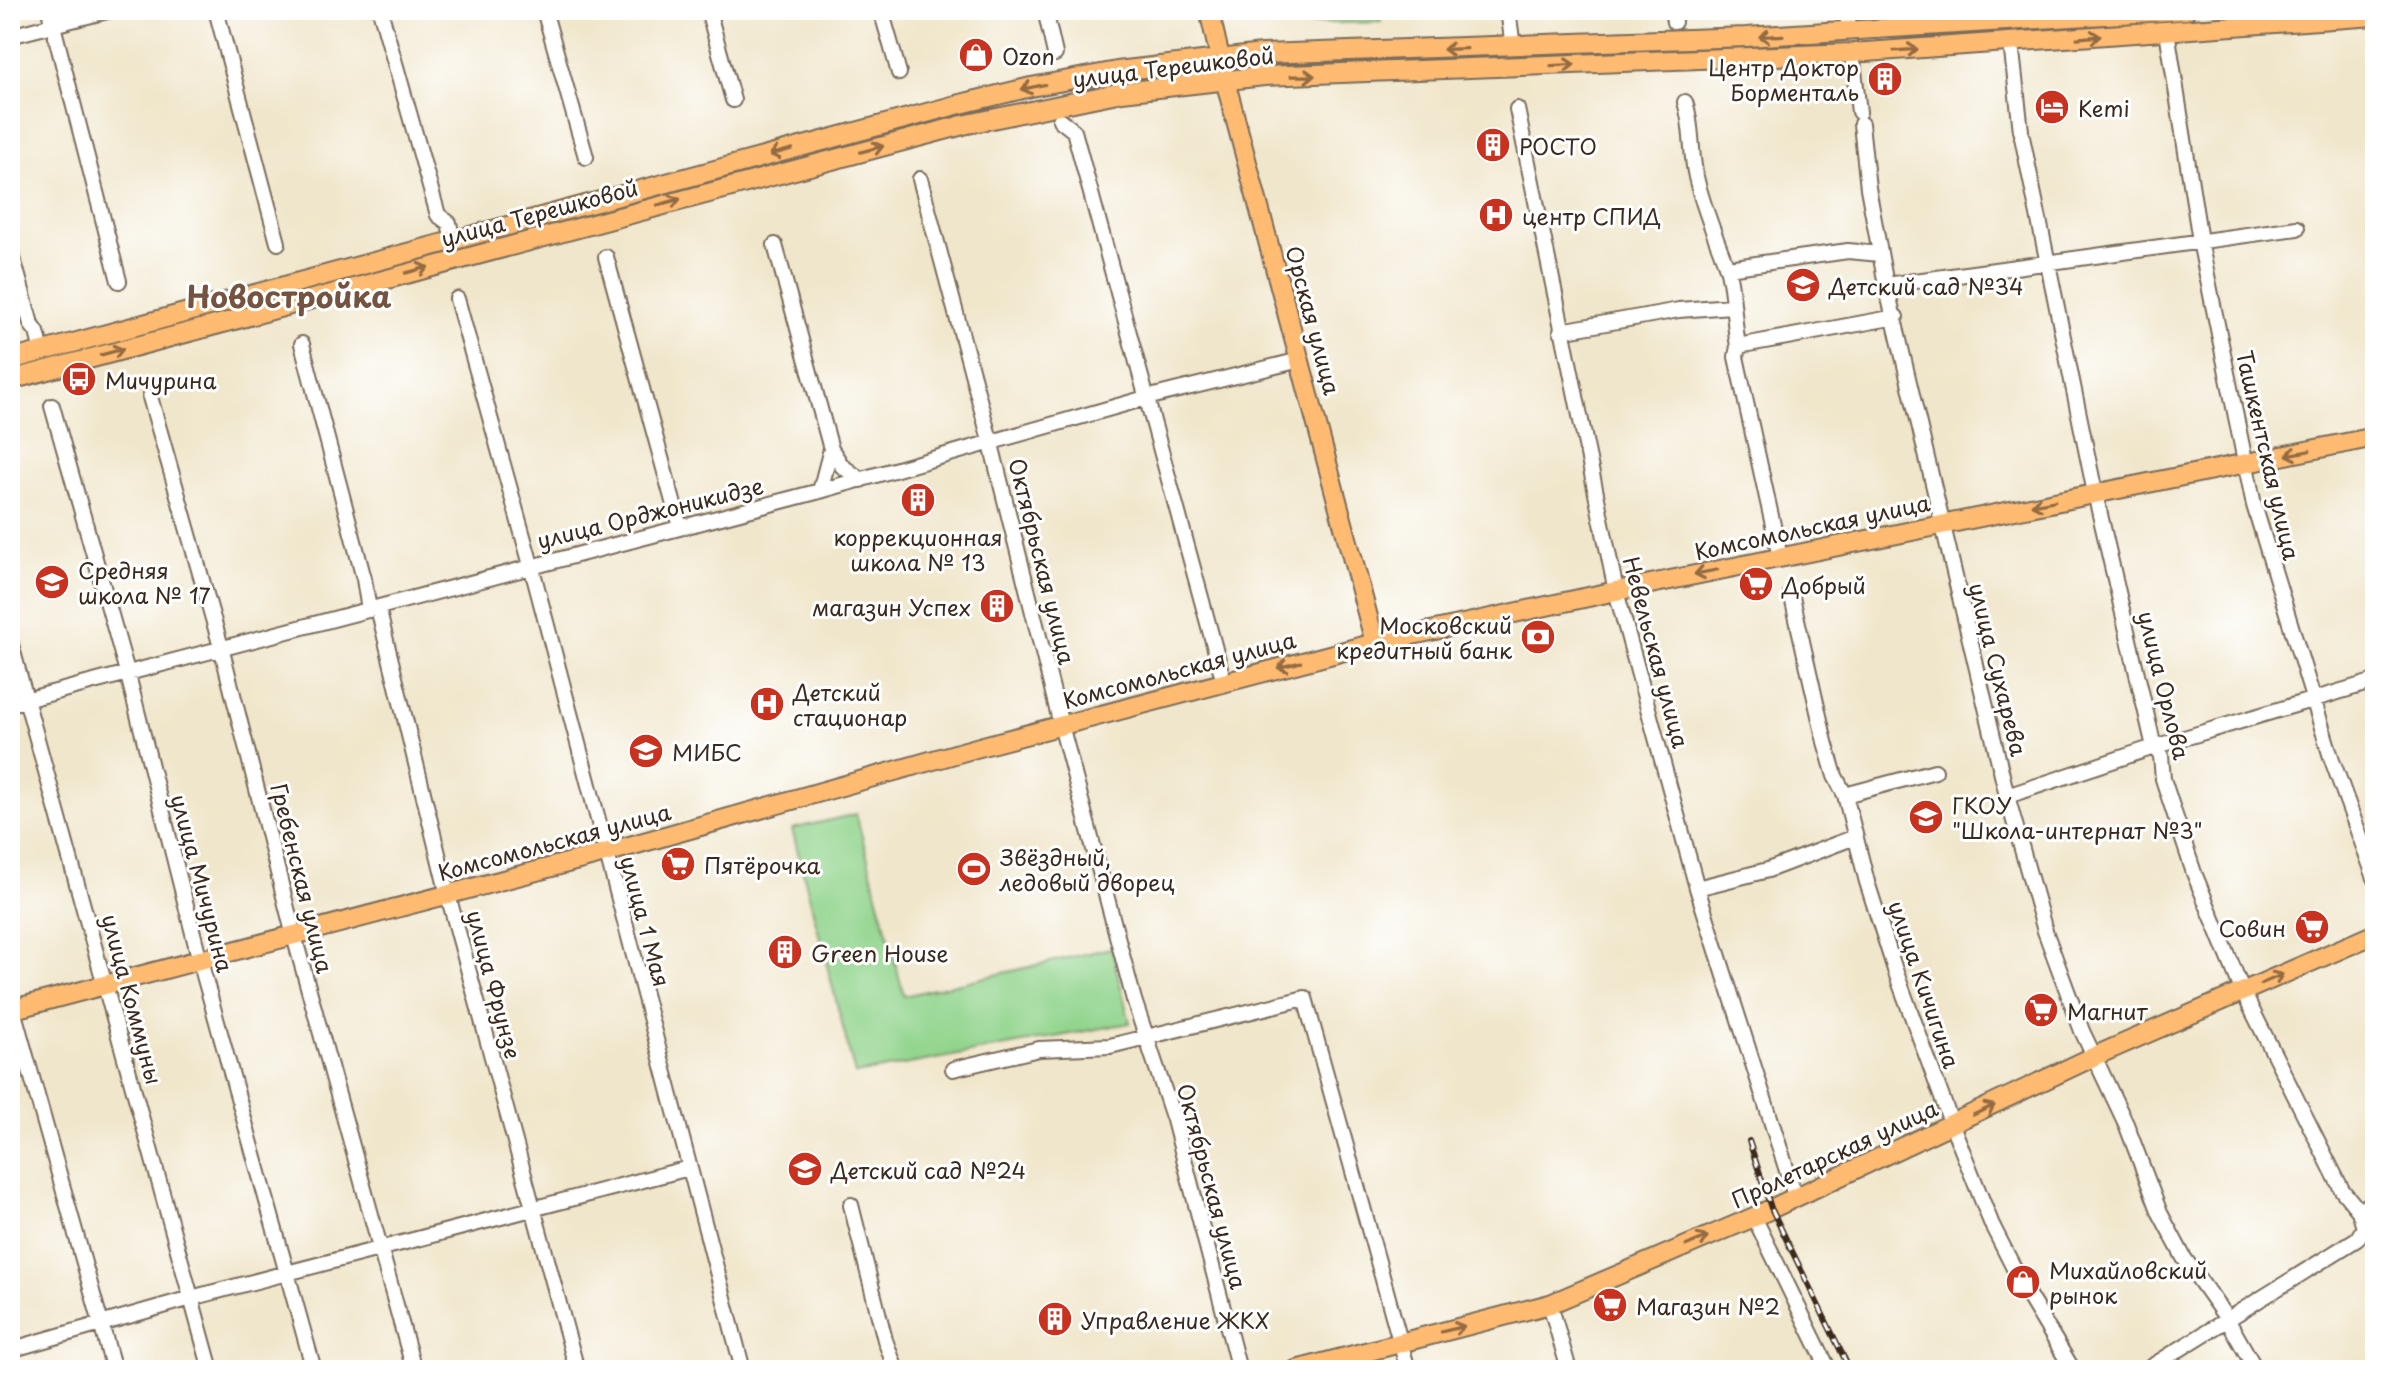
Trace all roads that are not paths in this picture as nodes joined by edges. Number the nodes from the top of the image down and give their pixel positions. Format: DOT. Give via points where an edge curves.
graph roads {
  1 [pos="111,10"];
  2 [pos="216,10"];
  3 [pos="380,10"];
  4 [pos="544,10"];
  5 [pos="708,10"];
  6 [pos="881,10"];
  7 [pos="1045,10"];
  8 [pos="1209,10"];
  9 [pos="1508,10"];
  10 [pos="1847,10"];
  11 [pos="2186,10"];
  12 [pos="2010,16"];
  13 [pos="2375,16"];
  14 [pos="51,18"];
  15 [pos="2167,31"];
  16 [pos="1849,32"];
  17 [pos="10,36"];
  18 [pos="2011,43"];
  19 [pos="1513,47"];
  20 [pos="1852,53"];
  21 [pos="1055,54"];
  22 [pos="1220,58"];
  23 [pos="899,73"];
  24 [pos="1225,80"];
  25 [pos="733,100"];
  26 [pos="1685,102"];
  27 [pos="1517,109"];
  28 [pos="1060,120"];
  29 [pos="586,157"];
  30 [pos="920,179"];
  31 [pos="2297,228"];
  32 [pos="453,240"];
  33 [pos="2200,241"];
  34 [pos="278,243"];
  35 [pos="775,245"];
  36 [pos="10,247"];
  37 [pos="1880,254"];
  38 [pos="606,257"];
  39 [pos="2047,262"];
  40 [pos="1728,268"];
  41 [pos="119,281"];
  42 [pos="1886,285"];
  43 [pos="457,299"];
  44 [pos="1731,306"];
  45 [pos="1896,317"];
  46 [pos="1561,331"];
  47 [pos="302,344"];
  48 [pos="1738,346"];
  49 [pos="42,351"];
  50 [pos="10,360"];
  51 [pos="1300,360"];
  52 [pos="10,380"];
  53 [pos="150,397"];
  54 [pos="1146,398"];
  55 [pos="52,406"];
  56 [pos="2375,437"];
  57 [pos="991,444"];
  58 [pos="831,449"];
  59 [pos="2245,463"];
  60 [pos="861,480"];
  61 [pos="820,491"];
  62 [pos="2095,493"];
  63 [pos="1941,524"];
  64 [pos="680,527"];
  65 [pos="1780,557"];
  66 [pos="531,565"];
  67 [pos="1616,591"];
  68 [pos="1791,593"];
  69 [pos="374,609"];
  70 [pos="10,641"];
  71 [pos="1375,643"];
  72 [pos="221,647"];
  73 [pos="127,672"];
  74 [pos="2375,681"];
  75 [pos="1224,682"];
  76 [pos="27,699"];
  77 [pos="2313,700"];
  78 [pos="10,704"];
  79 [pos="1061,725"];
  80 [pos="2154,747"];
  81 [pos="1935,771"];
  82 [pos="1845,795"];
  83 [pos="2007,796"];
  84 [pos="1855,837"];
  85 [pos="605,853"];
  86 [pos="2375,878"];
  87 [pos="1697,888"];
  88 [pos="448,895"];
  89 [pos="2375,934"];
  90 [pos="294,936"];
  91 [pos="200,961"];
  92 [pos="106,986"];
  93 [pos="2243,992"];
  94 [pos="11,1006"];
  95 [pos="1145,1036"];
  96 [pos="2095,1056"];
  97 [pos="953,1069"];
  98 [pos="1952,1125"];
  99 [pos="689,1168"];
  100 [pos="1795,1196"];
  101 [pos="2375,1201"];
  102 [pos="851,1205"];
  103 [pos="534,1209"];
  104 [pos="2359,1211"];
  105 [pos="1754,1217"];
  106 [pos="380,1248"];
  107 [pos="288,1272"];
  108 [pos="191,1298"];
  109 [pos="1550,1304"];
  110 [pos="2227,1319"];
  111 [pos="102,1324"];
  112 [pos="1401,1343"];
  113 [pos="10,1350"];
  114 [pos="10,1359"];
  115 [pos="13,1370"];
  116 [pos="114,1370"];
  117 [pos="211,1370"];
  118 [pos="314,1370"];
  119 [pos="414,1370"];
  120 [pos="577,1370"];
  121 [pos="743,1370"];
  122 [pos="896,1370"];
  123 [pos="1239,1370"];
  124 [pos="1296,1370"];
  125 [pos="1408,1370"];
  126 [pos="1569,1370"];
  127 [pos="1829,1370"];
  128 [pos="2073,1370"];
  129 [pos="2146,1370"];
  130 [pos="2256,1370"];
  1 -- 14 [label="street"];
  2 -- 34 [label="street"];
  3 -- 32 [label="street" via="438,215 449,223"];
  4 -- 29 [label="street"];
  5 -- 25 [label="street"];
  6 -- 23 [label="street"];
  7 -- 21 [label="street"];
  8 -- 22 [label="main road, Орская улица"];
  9 -- 19 [label="street"];
  10 -- 16 [label="street"];
  11 -- 12 [label="main road, улица Терешковой"];
  12 -- 16 [label="main road, улица Терешковой"];
  13 -- 15 [label="main road, улица Терешковой"];
  14 -- 17 [label="street"];
  14 -- 41 [label="street"];
  18 -- 15 [label="main road, улица Терешковой, one-way"];
  15 -- 33 [label="street, Ташкентская улица"];
  16 -- 19 [label="main road, улица Терешковой, one-way"];
  20 -- 18 [label="main road, улица Терешковой, one-way"];
  18 -- 39 [label="street, улица Орлова"];
  19 -- 22 [label="main road, улица Терешковой, one-way"];
  24 -- 20 [label="main road, улица Терешковой, one-way"];
  20 -- 37 [label="street, улица Сухарева"];
  22 -- 24 [label="main road, Орская улица"];
  22 -- 32 [label="main road, улица Терешковой, one-way" via="1001,94"];
  24 -- 51 [label="main road, Орская улица"];
  52 -- 24 [label="main road, улица Терешковой, one-way" via="963,125 1122,92"];
  26 -- 40 [label="street" via="1698,186"];
  27 -- 46 [label="street, Невельская улица"];
  28 -- 54 [label="street" via="1074,131"];
  30 -- 57 [label="street, Октябрьская улица"];
  31 -- 33 [label="street"];
  32 -- 49 [label="main road, улица Терешковой"];
  33 -- 39 [label="street"];
  33 -- 59 [label="street, Ташкентская улица"];
  35 -- 58 [label="street"];
  36 -- 49 [label="street"];
  37 -- 40 [label="street" via="1848,251"];
  37 -- 42 [label="street, улица Сухарева"];
  38 -- 64 [label="street"];
  39 -- 42 [label="street"];
  39 -- 62 [label="street, улица Орлова"];
  40 -- 44 [label="street"];
  42 -- 45 [label="street, улица Сухарева"];
  43 -- 66 [label="street, улица 1 Мая"];
  44 -- 46 [label="street"];
  44 -- 48 [label="street"];
  45 -- 48 [label="street"];
  45 -- 63 [label="street, улица Сухарева"];
  46 -- 67 [label="street, Невельская улица"];
  47 -- 69 [label="street, улица Фрунзе"];
  48 -- 65 [label="street"];
  49 -- 50 [label="main road, улица Терешковой"];
  51 -- 54 [label="street, улица Орджоникидзе"];
  51 -- 71 [label="main road, Орская улица"];
  53 -- 72 [label="street, Гребенская улица"];
  54 -- 57 [label="street, улица Орджоникидзе"];
  54 -- 75 [label="street"];
  55 -- 73 [label="street, улица Мичурина"];
  56 -- 59 [label="main road, Комсомольская улица, one-way"];
  57 -- 60 [label="street, улица Орджоникидзе"];
  57 -- 79 [label="street, Октябрьская улица"];
  58 -- 60 [label="street"];
  58 -- 61 [label="street"];
  59 -- 62 [label="main road, Комсомольская улица"];
  59 -- 77 [label="street, Ташкентская улица"];
  60 -- 61 [label="street, улица Орджоникидзе"];
  61 -- 64 [label="street, улица Орджоникидзе"];
  62 -- 63 [label="main road, Комсомольская улица, one-way"];
  62 -- 80 [label="street, улица Орлова"];
  63 -- 65 [label="main road, Комсомольская улица"];
  63 -- 83 [label="street, улица Сухарева"];
  64 -- 66 [label="street, улица Орджоникидзе"];
  65 -- 67 [label="main road, Комсомольская улица, one-way"];
  66 -- 69 [label="street, улица Орджоникидзе"];
  66 -- 85 [label="street, улица 1 Мая"];
  67 -- 71 [label="main road, Комсомольская улица"];
  67 -- 87 [label="street, Невельская улица"];
  68 -- 82 [label="street, улица Кичигина" via="1825,742"];
  69 -- 72 [label="street, улица Орджоникидзе"];
  69 -- 88 [label="street, улица Фрунзе"];
  70 -- 76 [label="street, улица Коммуны"];
  71 -- 75 [label="main road, Комсомольская улица, one-way"];
  72 -- 73 [label="street, улица Орджоникидзе"];
  72 -- 90 [label="street, Гребенская улица"];
  73 -- 76 [label="street, улица Орджоникидзе"];
  73 -- 91 [label="street, улица Мичурина"];
  74 -- 77 [label="street"];
  75 -- 79 [label="main road, Комсомольская улица"];
  76 -- 78 [label="street, улица Орджоникидзе"];
  76 -- 92 [label="street, улица Коммуны"];
  77 -- 80 [label="street"];
  77 -- 86 [label="street, Ташкентская улица"];
  79 -- 85 [label="main road, Комсомольская улица"];
  79 -- 95 [label="street, Октябрьская улица"];
  80 -- 83 [label="street"];
  80 -- 93 [label="street, улица Орлова" via="2194,873"];
  81 -- 82 [label="street"];
  82 -- 84 [label="street, улица Кичигина"];
  83 -- 96 [label="street, улица Сухарева" via="2045,931"];
  84 -- 87 [label="street" via="1768,870"];
  84 -- 98 [label="street, улица Кичигина" via="1895,970"];
  85 -- 88 [label="main road, Комсомольская улица"];
  85 -- 99 [label="street, улица 1 Мая"];
  87 -- 100 [label="street, Невельская улица"];
  88 -- 90 [label="main road, Комсомольская улица"];
  88 -- 103 [label="street, улица Фрунзе"];
  93 -- 89 [label="main road, Пролетарская улица, one-way"];
  90 -- 91 [label="main road, Комсомольская улица"];
  90 -- 106 [label="street, Гребенская улица"];
  91 -- 92 [label="main road, Комсомольская улица"];
  91 -- 107 [label="street, улица Мичурина"];
  92 -- 94 [label="main road, Комсомольская улица"];
  92 -- 108 [label="street, улица Коммуны"];
  93 -- 96 [label="main road, Пролетарская улица"];
  93 -- 104 [label="street, улица Орлова" via="2342,1190"];
  94 -- 111 [label="street"];
  95 -- 97 [label="street" via="1110,1046 1039,1049"];
  95 -- 112 [label="street" via="1305,998"];
  95 -- 123 [label="street, Октябрьская улица" via="1174,1120"];
  98 -- 96 [label="main road, Пролетарская улица, one-way"];
  96 -- 110 [label="street, улица Сухарева" via="2167,1227"];
  98 -- 100 [label="main road, Пролетарская улица"];
  98 -- 128 [label="street, улица Кичигина" via="2006,1254"];
  99 -- 103 [label="street"];
  99 -- 121 [label="street, улица 1 Мая"];
  100 -- 105 [label="main road, Пролетарская улица"];
  101 -- 104 [label="street"];
  102 -- 122 [label="street"];
  103 -- 106 [label="street"];
  103 -- 120 [label="street, улица Фрунзе"];
  104 -- 110 [label="street" via="2364,1228 2357,1239"];
  109 -- 105 [label="main road, Пролетарская улица, one-way"];
  105 -- 127 [label="street"];
  106 -- 107 [label="street"];
  106 -- 119 [label="street, Гребенская улица"];
  107 -- 108 [label="street"];
  107 -- 118 [label="street, улица Мичурина"];
  108 -- 111 [label="street"];
  108 -- 117 [label="street, улица Коммуны"];
  112 -- 109 [label="main road, Пролетарская улица, one-way"];
  109 -- 126 [label="street"];
  110 -- 129 [label="street"];
  110 -- 130 [label="street, улица Сухарева"];
  111 -- 113 [label="street"];
  111 -- 116 [label="street"];
  112 -- 124 [label="main road, Пролетарская улица"];
  112 -- 125 [label="street"];
  114 -- 115 [label="street"];
}
